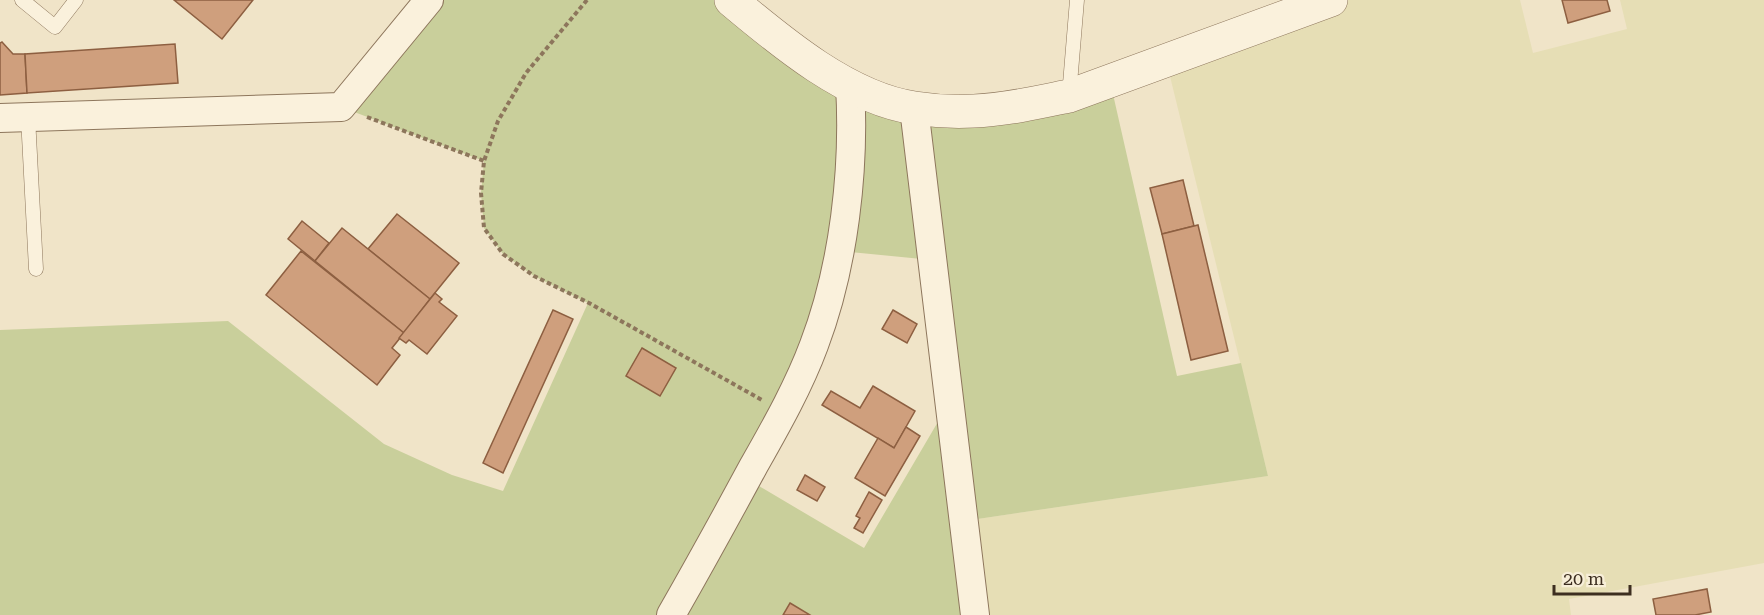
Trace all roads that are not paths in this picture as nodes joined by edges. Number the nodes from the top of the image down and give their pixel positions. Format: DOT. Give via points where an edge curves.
graph roads {
  1 [pos="22,0"];
  2 [pos="76,0"];
  3 [pos="429,0"];
  4 [pos="731,0"];
  5 [pos="1077,0"];
  6 [pos="1331,0"];
  7 [pos="850,85"];
  8 [pos="1069,96"];
  9 [pos="914,108"];
  10 [pos="28,117"];
  11 [pos="0,118"];
  12 [pos="36,269"];
  13 [pos="671,615"];
  14 [pos="975,615"];
  1 -- 2 [label="lane" via="55,27"];
  3 -- 10 [label="street" via="341,107"];
  4 -- 7 [label="street" via="792,50"];
  5 -- 8 [label="lane"];
  6 -- 8 [label="street"];
  7 -- 9 [label="street"];
  7 -- 13 [label="street" via="851,157 840,251 815,344 784,412"];
  8 -- 9 [label="street" via="976,111"];
  9 -- 14 [label="street"];
  10 -- 11 [label="street"];
  10 -- 12 [label="lane"];
}
